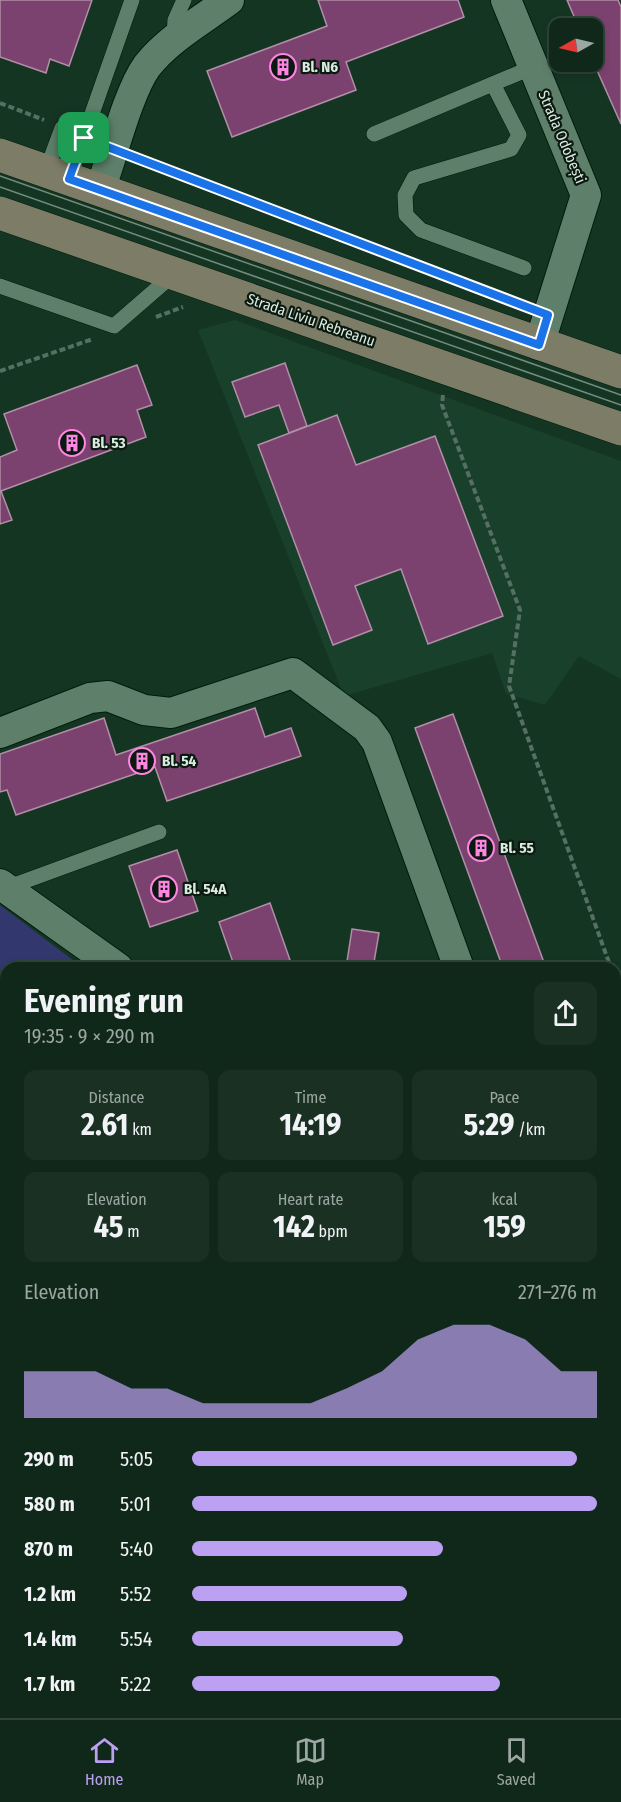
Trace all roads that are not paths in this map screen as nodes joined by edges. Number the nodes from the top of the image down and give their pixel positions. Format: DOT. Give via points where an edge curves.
graph roads {
  1 [pos="132,0"];
  2 [pos="184,0"];
  3 [pos="229,0"];
  4 [pos="506,0"];
  5 [pos="174,41"];
  6 [pos="533,67"];
  7 [pos="493,84"];
  8 [pos="62,128"];
  9 [pos="374,134"];
  10 [pos="0,155"];
  11 [pos="57,175"];
  12 [pos="100,190"];
  13 [pos="0,213"];
  14 [pos="524,268"];
  15 [pos="174,273"];
  16 [pos="0,286"];
  17 [pos="539,345"];
  18 [pos="621,372"];
  19 [pos="621,429"];
  20 [pos="0,734"];
  21 [pos="159,832"];
  22 [pos="3,886"];
  23 [pos="110,962"];
  24 [pos="457,962"];
  1 -- 11 [label="lane"];
  2 -- 5 [label="lane" via="175,20"];
  3 -- 5 [label="street"];
  4 -- 6 [label="street, Strada Odobești"];
  5 -- 12 [label="street" via="146,67 137,85"];
  6 -- 7 [label="lane"];
  6 -- 17 [label="street, Strada Odobești" via="586,195"];
  7 -- 9 [label="lane"];
  7 -- 14 [label="lane" via="519,135 517,142 511,149 414,178 405,195 406,215 421,230"];
  8 -- 11 [label="lane"];
  10 -- 11 [label="main road"];
  11 -- 12 [label="main road"];
  12 -- 17 [label="main road"];
  13 -- 15 [label="main road, Strada Liviu Rebreanu"];
  15 -- 16 [label="lane" via="114,326"];
  15 -- 19 [label="main road, Strada Liviu Rebreanu"];
  17 -- 18 [label="main road"];
  20 -- 24 [label="street" via="90,698 108,696 144,710 171,713 293,673 367,728 377,742"];
  21 -- 22 [label="lane"];
  22 -- 23 [label="street"];
}
